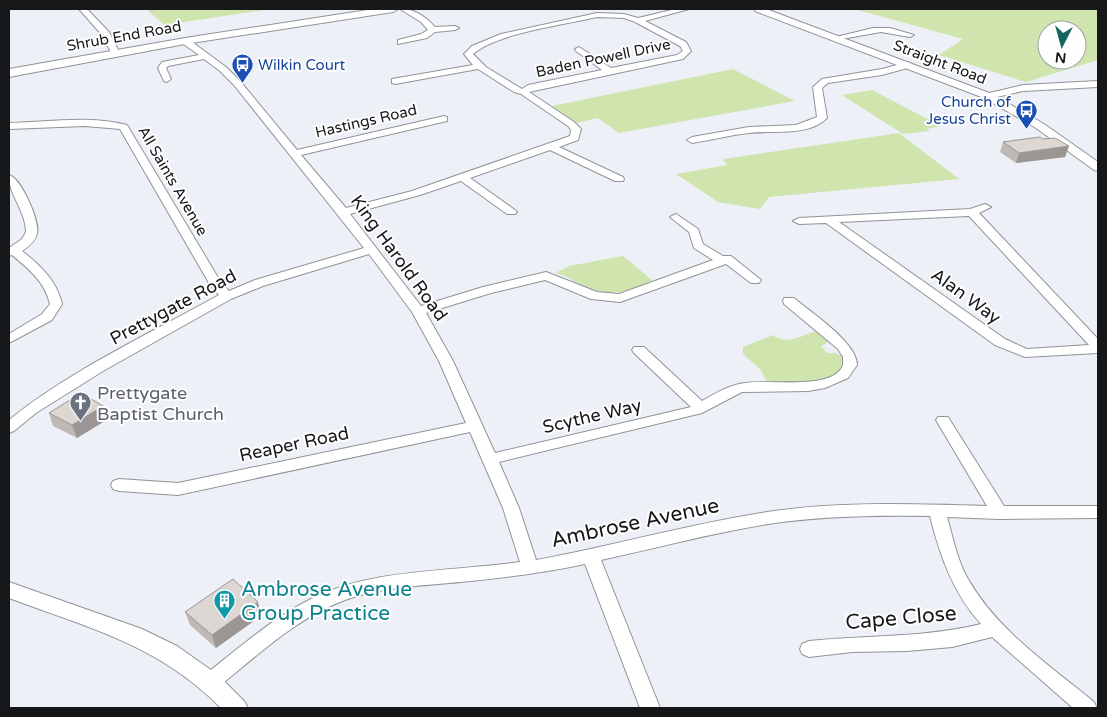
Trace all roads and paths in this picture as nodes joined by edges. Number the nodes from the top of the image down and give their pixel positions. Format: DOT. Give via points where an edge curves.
graph roads {
  1 [pos="83,9"];
  2 [pos="393,9"];
  3 [pos="404,9"];
  4 [pos="685,9"];
  5 [pos="758,9"];
  6 [pos="638,20"];
  7 [pos="455,28"];
  8 [pos="433,30"];
  9 [pos="910,35"];
  10 [pos="836,38"];
  11 [pos="185,41"];
  12 [pos="401,42"];
  13 [pos="579,49"];
  14 [pos="116,54"];
  15 [pos="206,56"];
  16 [pos="908,65"];
  17 [pos="480,66"];
  18 [pos="610,72"];
  19 [pos="9,73"];
  20 [pos="167,79"];
  21 [pos="395,81"];
  22 [pos="1098,84"];
  23 [pos="524,92"];
  24 [pos="988,96"];
  25 [pos="444,119"];
  26 [pos="9,126"];
  27 [pos="692,140"];
  28 [pos="551,147"];
  29 [pos="296,153"];
  30 [pos="1098,167"];
  31 [pos="462,177"];
  32 [pos="9,178"];
  33 [pos="619,179"];
  34 [pos="985,207"];
  35 [pos="343,212"];
  36 [pos="511,212"];
  37 [pos="972,212"];
  38 [pos="676,217"];
  39 [pos="799,221"];
  40 [pos="830,221"];
  41 [pos="370,250"];
  42 [pos="11,251"];
  43 [pos="728,259"];
  44 [pos="755,280"];
  45 [pos="227,296"];
  46 [pos="789,300"];
  47 [pos="418,311"];
  48 [pos="9,339"];
  49 [pos="1098,348"];
  50 [pos="639,350"];
  51 [pos="701,408"];
  52 [pos="943,420"];
  53 [pos="476,426"];
  54 [pos="9,428"];
  55 [pos="490,459"];
  56 [pos="119,485"];
  57 [pos="937,510"];
  58 [pos="1098,512"];
  59 [pos="999,513"];
  60 [pos="591,558"];
  61 [pos="530,568"];
  62 [pos="9,590"];
  63 [pos="996,628"];
  64 [pos="809,649"];
  65 [pos="210,682"];
  66 [pos="236,708"];
  67 [pos="650,708"];
  68 [pos="1087,708"];
  1 -- 14 [label="street" via="106,34"];
  2 -- 11 [label="main road, Shrub End Road"];
  3 -- 8 [label="street" via="424,20"];
  4 -- 6 [label="street, Baden Powell Drive"];
  5 -- 10 [label="street, Straight Road"];
  6 -- 17 [label="street" via="610,14 597,15 504,36 468,54"];
  6 -- 18 [label="street, Baden Powell Drive" via="683,44 687,51 680,57"];
  7 -- 8 [label="street"];
  8 -- 12 [label="street"];
  9 -- 10 [label="street" via="874,28"];
  10 -- 16 [label="street, Straight Road"];
  11 -- 14 [label="main road, Shrub End Road"];
  11 -- 15 [label="street, King Harold Road"];
  13 -- 18 [label="street"];
  14 -- 19 [label="main road, Shrub End Road"];
  15 -- 20 [label="street" via="165,64 162,68"];
  15 -- 29 [label="street, King Harold Road" via="237,83"];
  16 -- 24 [label="street, Straight Road"];
  16 -- 27 [label="street" via="826,82 817,87 822,118 815,123"];
  17 -- 21 [label="street"];
  17 -- 23 [label="street"];
  18 -- 23 [label="street, Baden Powell Drive" via="528,88"];
  22 -- 24 [label="street" via="1048,85"];
  23 -- 28 [label="street, Baden Powell Drive" via="576,129 574,138"];
  24 -- 30 [label="street, Straight Road" via="1040,126"];
  25 -- 29 [label="street, Hastings Road"];
  26 -- 45 [label="street, All Saints Avenue" via="100,124 124,127 215,283"];
  28 -- 31 [label="street, Baden Powell Drive"];
  28 -- 33 [label="street"];
  29 -- 35 [label="street, King Harold Road"];
  31 -- 35 [label="street, Baden Powell Drive"];
  31 -- 36 [label="street"];
  32 -- 42 [label="street" via="17,186 32,233 26,242"];
  34 -- 37 [label="street"];
  35 -- 41 [label="street, King Harold Road"];
  37 -- 40 [label="street"];
  37 -- 49 [label="street"];
  38 -- 43 [label="street" via="694,231 698,246"];
  39 -- 40 [label="street"];
  40 -- 49 [label="street, Alan Way" via="1000,342 1025,352"];
  41 -- 45 [label="street, Prettygate Road" via="259,283"];
  41 -- 47 [label="street, King Harold Road"];
  42 -- 48 [label="street" via="38,271 54,293 56,304 47,317"];
  43 -- 44 [label="street"];
  43 -- 47 [label="street" via="620,298 595,296 546,276"];
  45 -- 54 [label="street, Prettygate Road" via="98,368 31,410"];
  46 -- 51 [label="street, Scythe Way" via="844,346 852,362 848,371 816,387 744,387 726,393"];
  47 -- 53 [label="street, King Harold Road"];
  50 -- 51 [label="street"];
  51 -- 55 [label="street, Scythe Way"];
  52 -- 59 [label="street"];
  53 -- 55 [label="street, King Harold Road"];
  53 -- 56 [label="street, Reaper Road" via="178,489"];
  55 -- 61 [label="street, King Harold Road" via="511,508"];
  57 -- 59 [label="street, Ambrose Avenue"];
  57 -- 60 [label="street, Ambrose Avenue" via="870,508 801,514 746,522"];
  57 -- 63 [label="street" via="959,579 974,604"];
  58 -- 59 [label="street, Ambrose Avenue"];
  60 -- 61 [label="street, Ambrose Avenue"];
  60 -- 67 [label="street"];
  61 -- 65 [label="street, Ambrose Avenue" via="386,584 336,596 278,629"];
  62 -- 65 [label="street" via="134,635 169,653"];
  63 -- 64 [label="street, Cape Close" via="952,639"];
  63 -- 68 [label="street"];
  65 -- 66 [label="street"];
}
